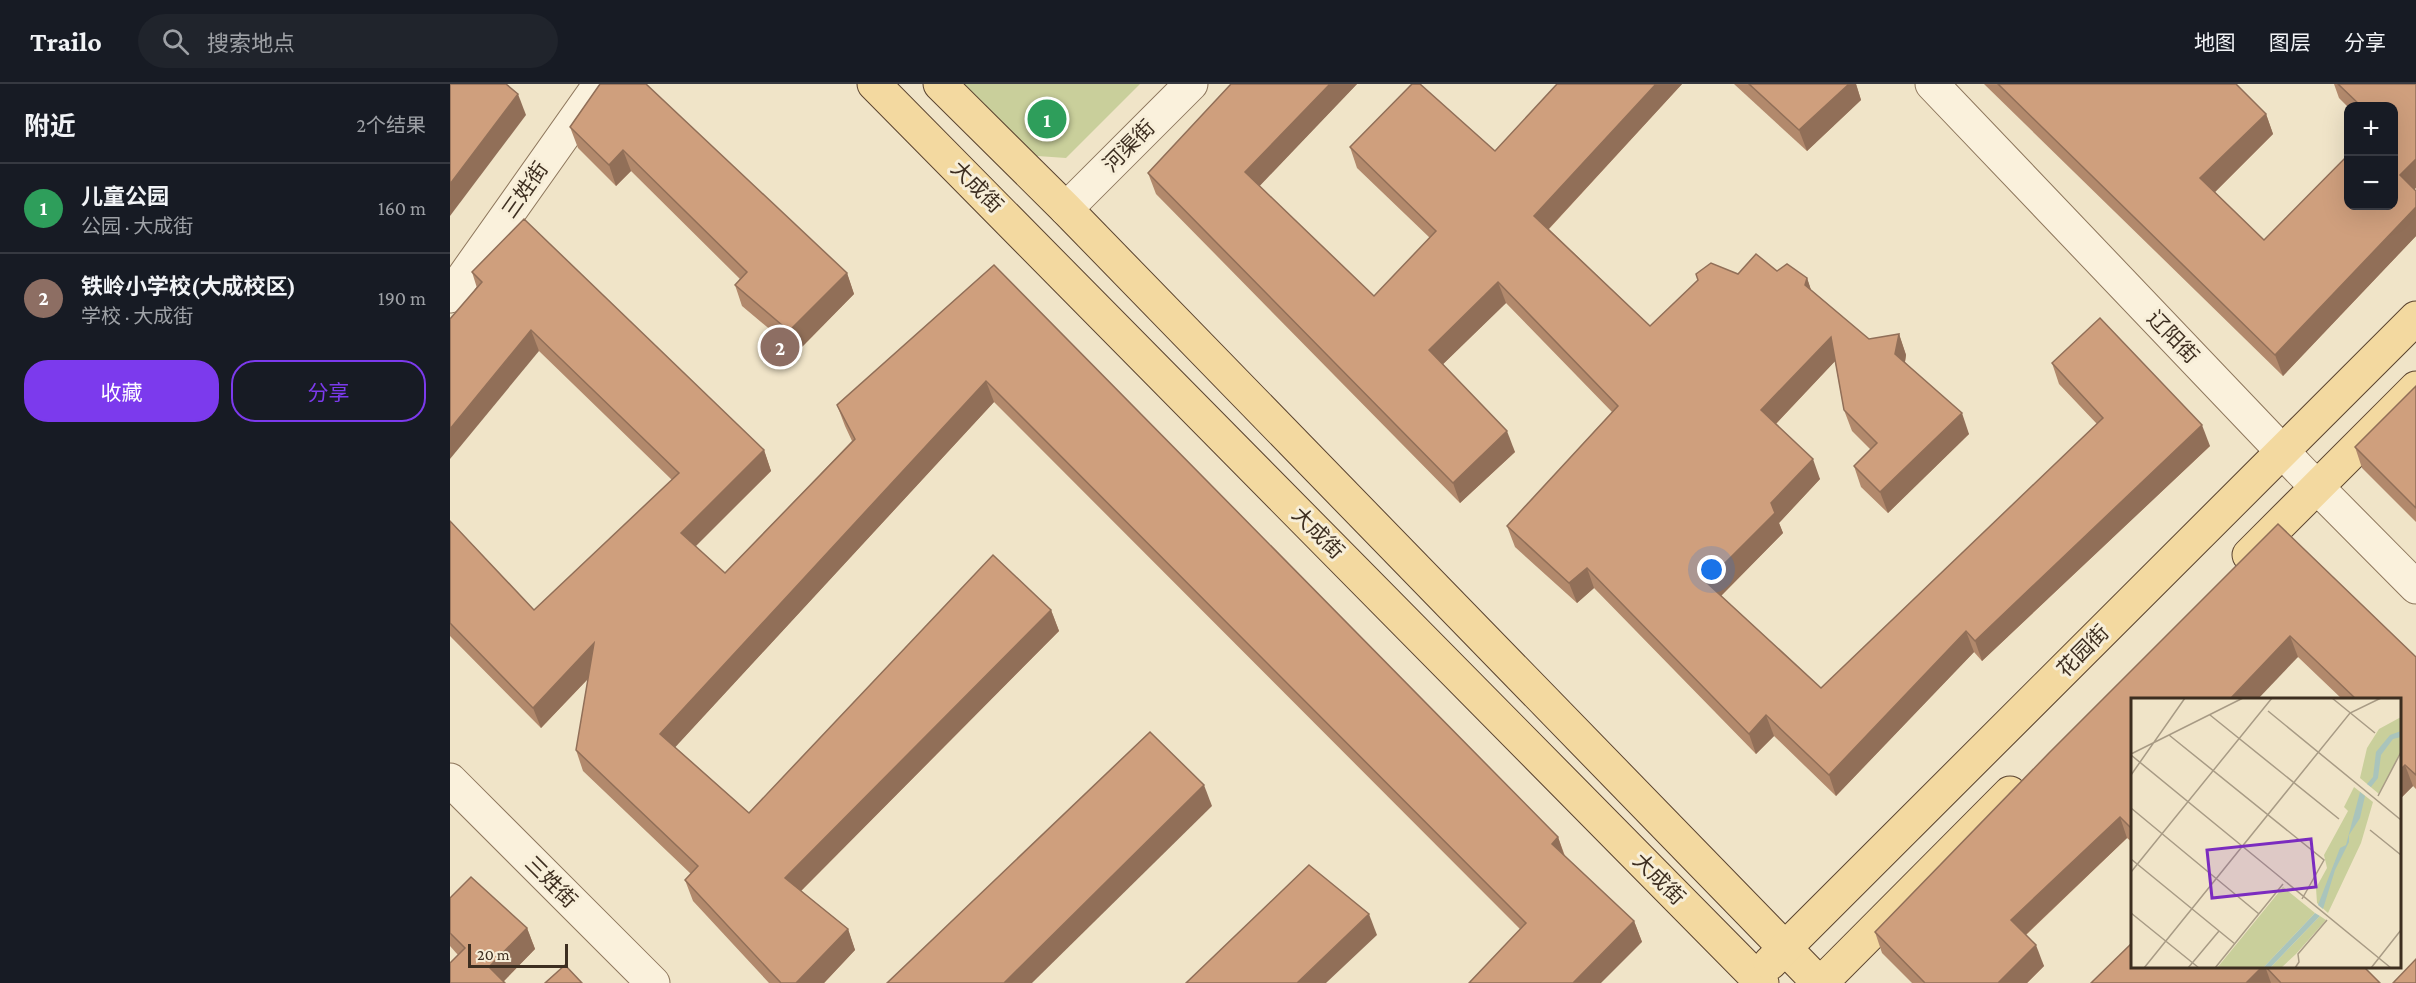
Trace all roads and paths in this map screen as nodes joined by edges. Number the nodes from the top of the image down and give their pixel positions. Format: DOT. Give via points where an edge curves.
graph roads {
  1 [pos="600,84"];
  2 [pos="874,84"];
  3 [pos="940,84"];
  4 [pos="1191,84"];
  5 [pos="1932,84"];
  6 [pos="1066,209"];
  7 [pos="450,297"];
  8 [pos="2416,318"];
  9 [pos="2416,388"];
  10 [pos="2283,452"];
  11 [pos="2317,487"];
  12 [pos="2224,580"];
  13 [pos="2416,587"];
  14 [pos="2031,773"];
  15 [pos="450,780"];
  16 [pos="1785,949"];
  17 [pos="1756,981"];
  18 [pos="653,983"];
  19 [pos="1820,983"];
  1 -- 7 [label="street, 三姓街"];
  2 -- 17 [label="main road, 大成街"];
  3 -- 6 [label="main road, 大成街"];
  4 -- 6 [label="street, 河渠街"];
  5 -- 10 [label="street, 辽阳街"];
  6 -- 16 [label="main road, 大成街"];
  8 -- 10 [label="main road, 花园街"];
  9 -- 11 [label="main road"];
  10 -- 11 [label="street, 辽阳街"];
  10 -- 16 [label="main road, 花园街"];
  11 -- 12 [label="main road"];
  11 -- 13 [label="street, 辽阳街"];
  14 -- 19 [label="main road"];
  15 -- 18 [label="street, 三姓街"];
  16 -- 17 [label="main road, 花园街"];
  16 -- 19 [label="main road, 大成街"];
}
